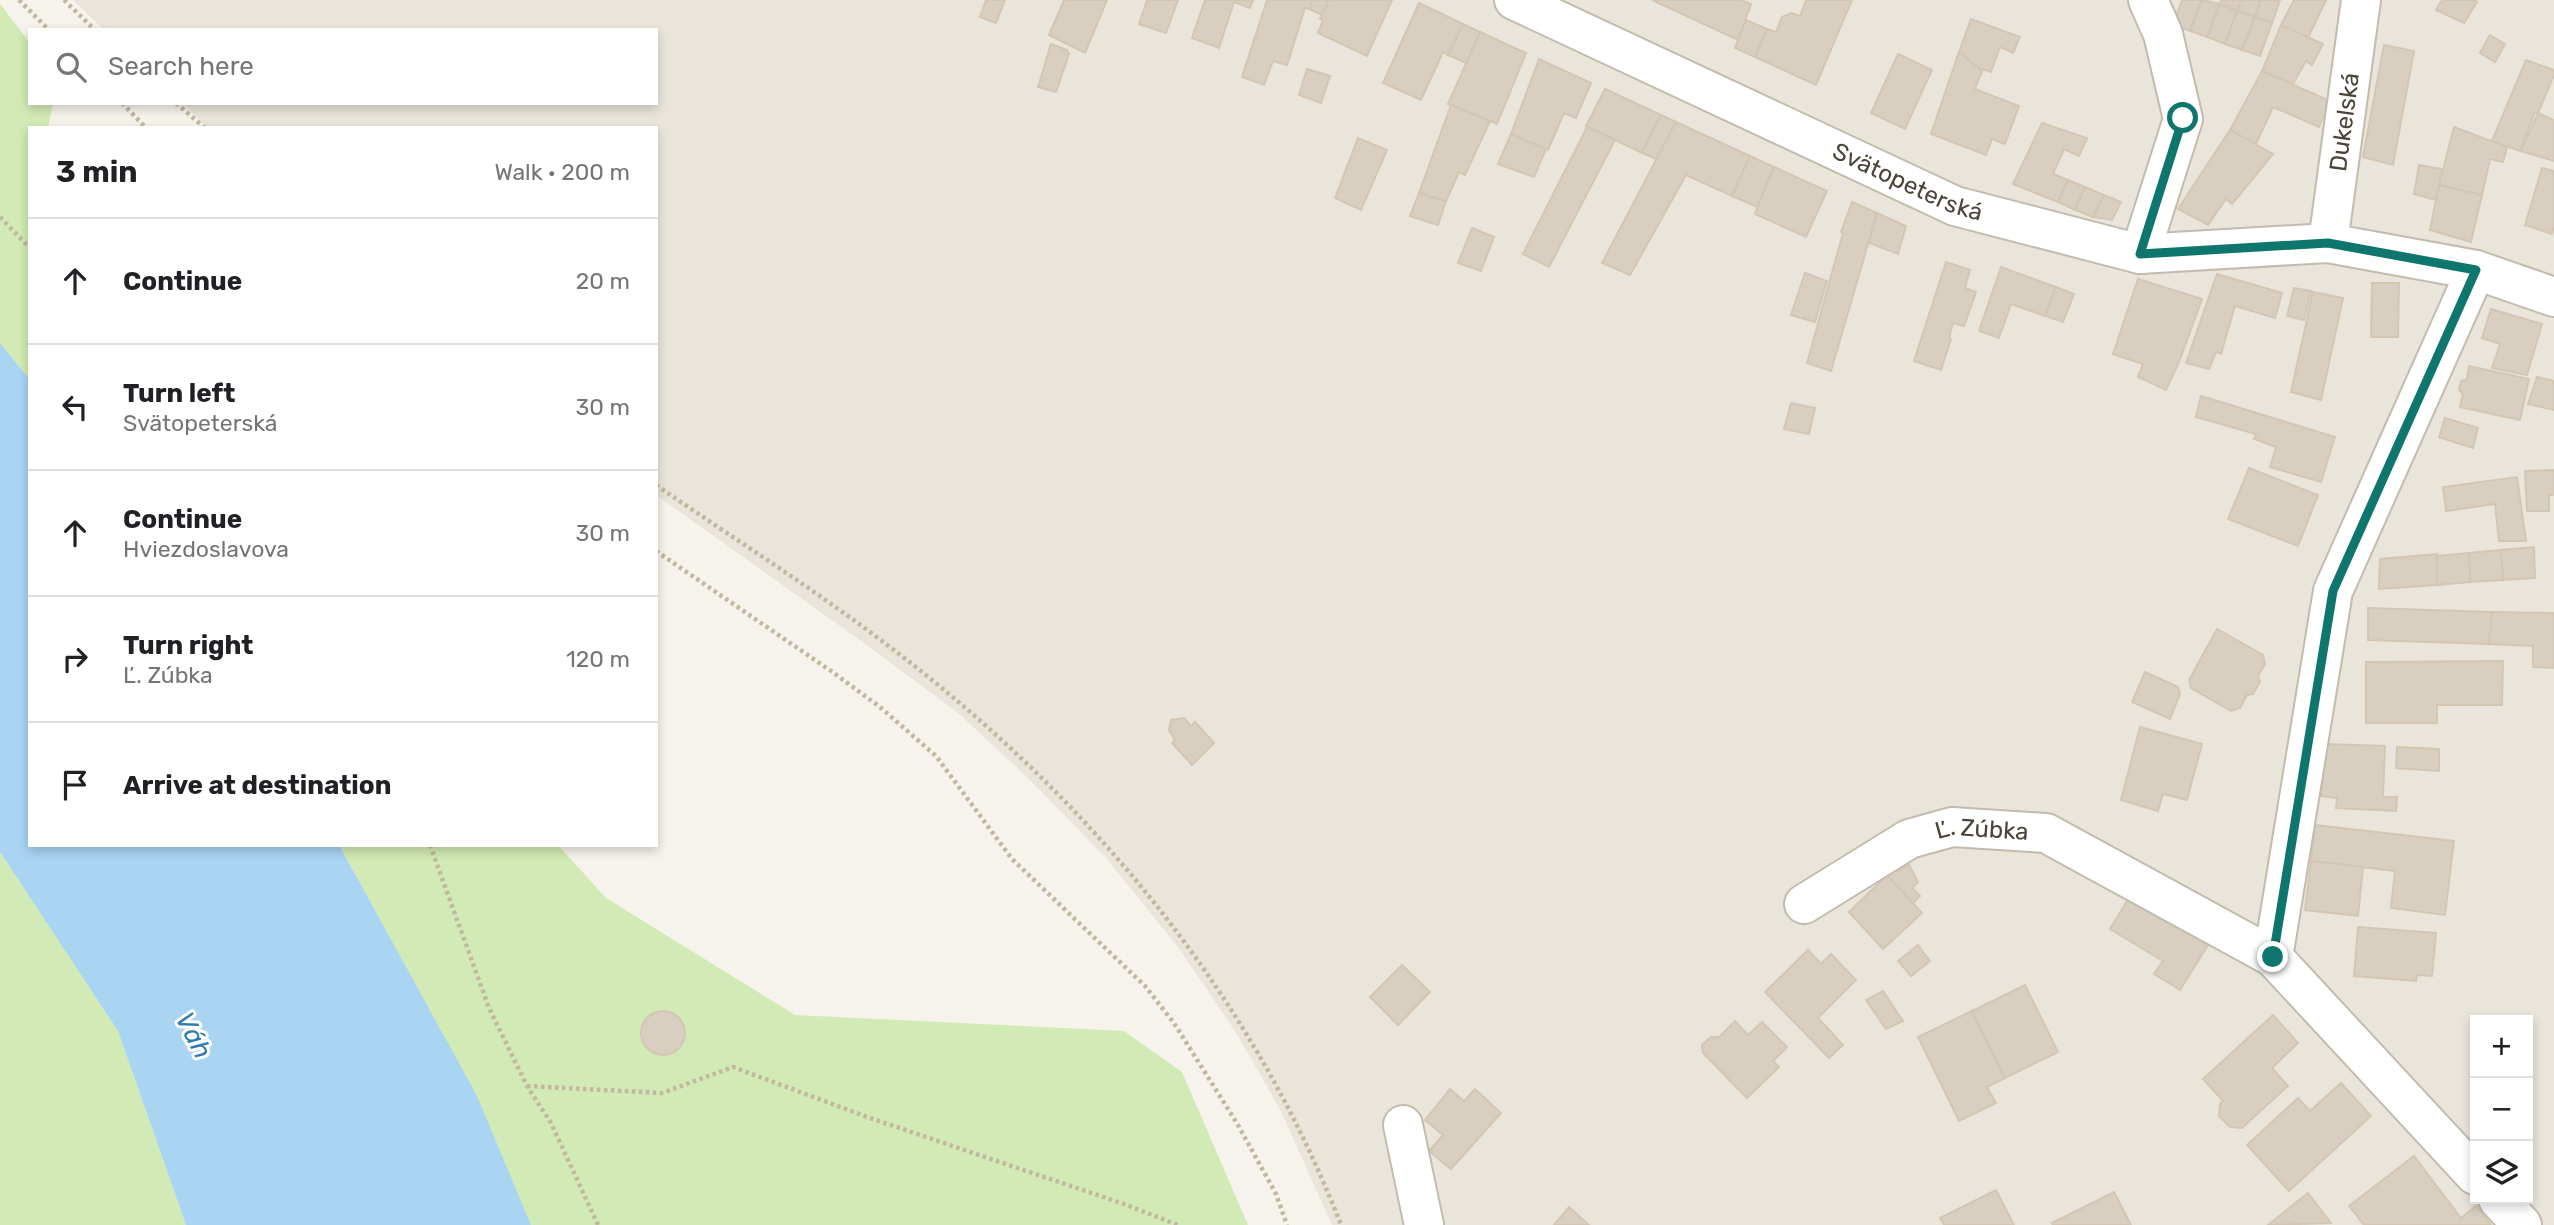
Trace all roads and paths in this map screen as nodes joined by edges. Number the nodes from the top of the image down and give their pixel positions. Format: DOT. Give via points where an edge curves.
graph roads {
  1 [pos="19,0"];
  2 [pos="64,0"];
  3 [pos="2148,0"];
  4 [pos="2361,0"];
  5 [pos="1527,3"];
  6 [pos="47,28"];
  7 [pos="93,28"];
  8 [pos="124,105"];
  9 [pos="178,105"];
  10 [pos="144,126"];
  11 [pos="203,126"];
  12 [pos="0,217"];
  13 [pos="2328,243"];
  14 [pos="28,245"];
  15 [pos="2140,254"];
  16 [pos="2476,270"];
  17 [pos="2554,297"];
  18 [pos="658,486"];
  19 [pos="658,552"];
  20 [pos="431,847"];
  21 [pos="1804,904"];
  22 [pos="2273,957"];
  23 [pos="527,1086"];
  24 [pos="1403,1125"];
  25 [pos="2470,1170"];
  26 [pos="2503,1204"];
  27 [pos="598,1225"];
  28 [pos="1178,1225"];
  29 [pos="1287,1225"];
  30 [pos="1341,1225"];
  31 [pos="1424,1225"];
  32 [pos="2522,1225"];
  1 -- 6 [label="path"];
  2 -- 7 [label="path"];
  3 -- 15 [label="street" via="2163,34 2183,118"];
  4 -- 13 [label="street, Dukelská"];
  5 -- 15 [label="street, Svätopeterská" via="1955,206"];
  8 -- 10 [label="path"];
  9 -- 11 [label="path"];
  12 -- 14 [label="path"];
  13 -- 15 [label="street, Svätopeterská"];
  13 -- 16 [label="street, Svätopeterská"];
  16 -- 17 [label="street, Svätopeterská"];
  16 -- 22 [label="street" via="2333,591"];
  18 -- 30 [label="path" via="880,639 993,732 1084,818 1198,961 1249,1036 1317,1163"];
  19 -- 29 [label="path" via="831,671 936,756 1013,859 1145,986 1174,1023 1238,1125 1276,1194"];
  20 -- 23 [label="path" via="489,1009"];
  21 -- 22 [label="street, Ľ. Zúbka" via="1909,839 1952,827 2046,833"];
  22 -- 25 [label="street, Ľ. Zúbka"];
  23 -- 27 [label="path" via="551,1123"];
  23 -- 28 [label="path" via="662,1093 733,1067"];
  24 -- 31 [label="street"];
  26 -- 32 [label="street"];
}
